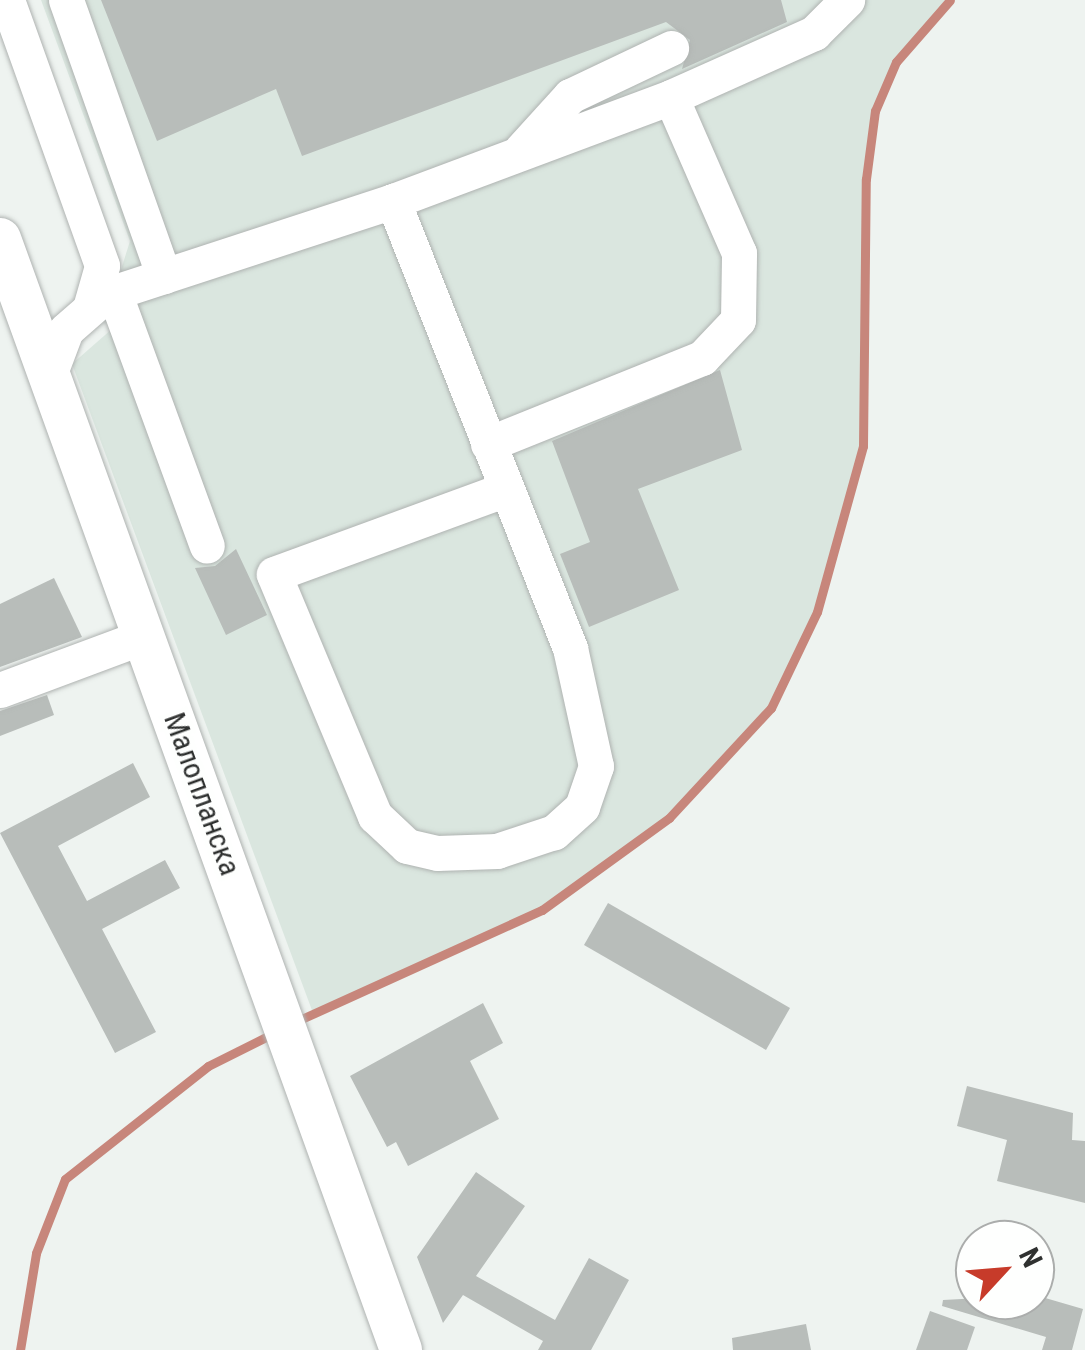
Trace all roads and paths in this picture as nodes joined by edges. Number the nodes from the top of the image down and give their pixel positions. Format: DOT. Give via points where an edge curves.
graph roads {
  1 [pos="6,0"];
  2 [pos="66,0"];
  3 [pos="847,0"];
  4 [pos="671,48"];
  5 [pos="670,97"];
  6 [pos="520,150"];
  7 [pos="393,202"];
  8 [pos="0,239"];
  9 [pos="164,276"];
  10 [pos="103,298"];
  11 [pos="48,378"];
  12 [pos="488,444"];
  13 [pos="504,490"];
  14 [pos="207,546"];
  15 [pos="145,636"];
  16 [pos="0,690"];
  17 [pos="401,1350"];
  1 -- 10 [label="street" via="102,266"];
  2 -- 9 [label="street"];
  3 -- 5 [label="street" via="814,33"];
  4 -- 6 [label="street" via="570,96"];
  5 -- 6 [label="street"];
  5 -- 12 [label="street" via="739,254 738,320 702,358"];
  6 -- 7 [label="street"];
  7 -- 9 [label="street"];
  7 -- 12 [label="street"];
  8 -- 11 [label="main road, Малопланска"];
  9 -- 10 [label="street"];
  10 -- 11 [label="street" via="66,330"];
  10 -- 14 [label="street"];
  11 -- 15 [label="main road, Малопланска"];
  12 -- 13 [label="street"];
  13 -- 13 [label="street" via="570,648 596,766 582,807 554,832 497,852 407,846 375,816 274,574"];
  15 -- 16 [label="street"];
  15 -- 17 [label="main road, Малопланска"];
}
